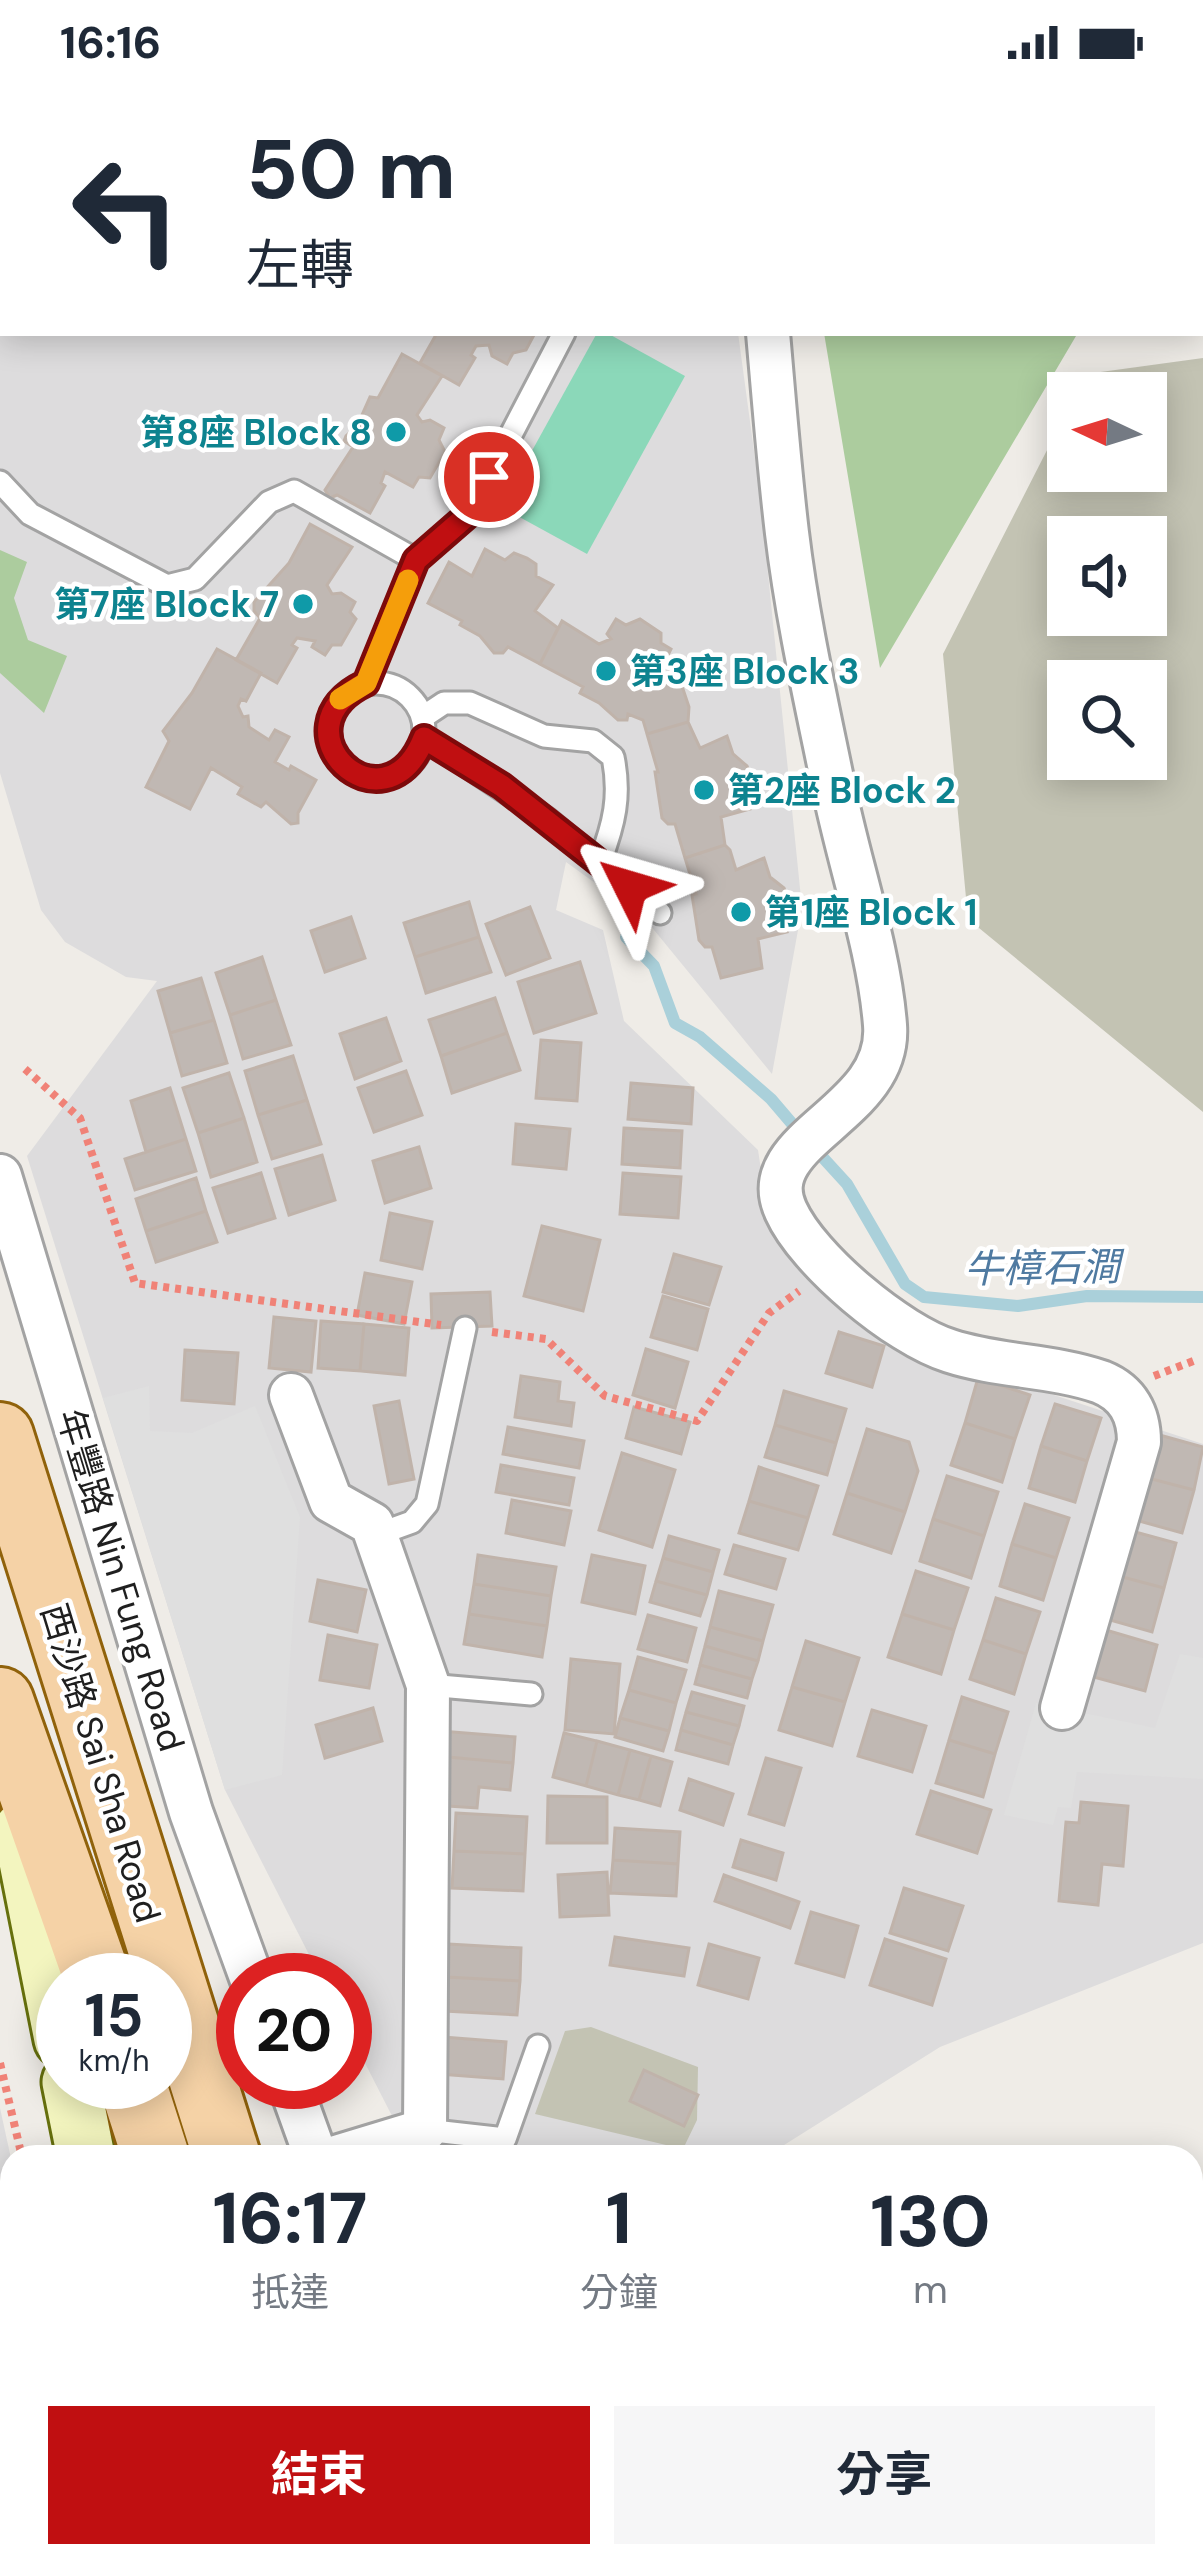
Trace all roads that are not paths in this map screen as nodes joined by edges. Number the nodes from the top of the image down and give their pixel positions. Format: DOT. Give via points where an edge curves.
graph roads {
  1 [pos="562,336"];
  2 [pos="768,336"];
  3 [pos="0,482"];
  4 [pos="416,560"];
  5 [pos="366,683"];
  6 [pos="424,728"];
  7 [pos="600,861"];
  8 [pos="660,913"];
  9 [pos="0,1176"];
  10 [pos="465,1328"];
  11 [pos="291,1395"];
  12 [pos="0,1436"];
  13 [pos="376,1535"];
  14 [pos="428,1685"];
  15 [pos="531,1694"];
  16 [pos="0,1700"];
  17 [pos="1062,1708"];
  18 [pos="0,1710"];
  19 [pos="47,1953"];
  20 [pos="89,1953"];
  21 [pos="242,1953"];
  22 [pos="538,2046"];
  23 [pos="76,2109"];
  24 [pos="140,2109"];
  25 [pos="299,2109"];
  26 [pos="425,2130"];
  27 [pos="84,2145"];
  28 [pos="152,2145"];
  29 [pos="222,2145"];
  30 [pos="312,2145"];
  31 [pos="376,2145"];
  32 [pos="492,2145"];
  33 [pos="506,2145"];
  1 -- 4 [label="lane" via="470,513"];
  2 -- 17 [label="street" via="788,536 886,1027 875,1076 790,1155 780,1192 787,1214 874,1308 964,1355 1120,1390 1132,1408 1139,1442"];
  3 -- 4 [label="lane" via="30,514 166,586 194,579 269,502 294,491"];
  4 -- 5 [label="lane"];
  5 -- 6 [label="lane" via="401,689"];
  5 -- 6 [label="lane" via="331,712 327,736 352,774 398,776 416,760"];
  6 -- 7 [label="lane"];
  6 -- 7 [label="lane" via="444,703 470,703 544,736 593,741 613,757 619,787"];
  7 -- 8 [label="lane"];
  9 -- 21 [label="street, 年豐路 Nin Fung Road" via="191,1812"];
  10 -- 13 [label="lane" via="427,1504 412,1522"];
  11 -- 13 [label="street" via="331,1502 372,1524"];
  12 -- 29 [label="main road, 西沙路 Sai Sha Road"];
  13 -- 14 [label="street"];
  14 -- 15 [label="lane"];
  14 -- 26 [label="street"];
  16 -- 20 [label="main road"];
  18 -- 19 [label="main road"];
  22 -- 33 [label="lane"];
  23 -- 27 [label="main road"];
  24 -- 28 [label="main road"];
  25 -- 30 [label="street"];
  26 -- 31 [label="street"];
  26 -- 32 [label="lane"];
}
